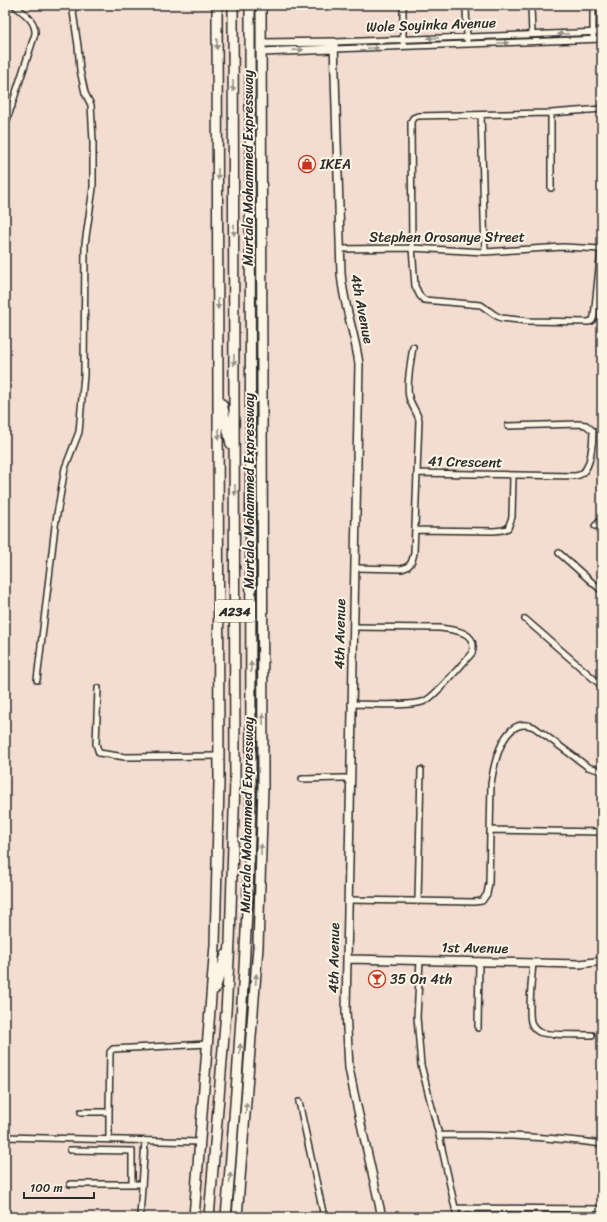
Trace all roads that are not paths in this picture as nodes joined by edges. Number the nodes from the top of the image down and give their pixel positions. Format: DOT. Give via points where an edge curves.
graph roads {
  1 [pos="14,5"];
  2 [pos="72,5"];
  3 [pos="217,5"];
  4 [pos="233,5"];
  5 [pos="250,5"];
  6 [pos="261,5"];
  7 [pos="403,5"];
  8 [pos="466,5"];
  9 [pos="531,5"];
  10 [pos="593,5"];
  11 [pos="593,32"];
  12 [pos="602,32"];
  13 [pos="532,35"];
  14 [pos="467,37"];
  15 [pos="403,39"];
  16 [pos="602,39"];
  17 [pos="593,40"];
  18 [pos="334,42"];
  19 [pos="467,44"];
  20 [pos="403,46"];
  21 [pos="262,47"];
  22 [pos="334,49"];
  23 [pos="5,106"];
  24 [pos="12,106"];
  25 [pos="602,109"];
  26 [pos="551,113"];
  27 [pos="481,115"];
  28 [pos="5,126"];
  29 [pos="551,188"];
  30 [pos="412,248"];
  31 [pos="340,249"];
  32 [pos="601,249"];
  33 [pos="485,252"];
  34 [pos="413,347"];
  35 [pos="219,385"];
  36 [pos="263,389"];
  37 [pos="508,426"];
  38 [pos="252,461"];
  39 [pos="235,464"];
  40 [pos="417,473"];
  41 [pos="513,476"];
  42 [pos="602,518"];
  43 [pos="595,526"];
  44 [pos="415,530"];
  45 [pos="559,553"];
  46 [pos="355,568"];
  47 [pos="602,591"];
  48 [pos="525,619"];
  49 [pos="353,627"];
  50 [pos="37,680"];
  51 [pos="602,686"];
  52 [pos="98,688"];
  53 [pos="351,704"];
  54 [pos="219,756"];
  55 [pos="421,770"];
  56 [pos="602,771"];
  57 [pos="302,779"];
  58 [pos="350,784"];
  59 [pos="490,830"];
  60 [pos="602,832"];
  61 [pos="348,900"];
  62 [pos="418,900"];
  63 [pos="230,942"];
  64 [pos="347,959"];
  65 [pos="420,960"];
  66 [pos="479,961"];
  67 [pos="602,961"];
  68 [pos="533,963"];
  69 [pos="211,1002"];
  70 [pos="478,1028"];
  71 [pos="592,1035"];
  72 [pos="208,1044"];
  73 [pos="299,1102"];
  74 [pos="236,1107"];
  75 [pos="81,1112"];
  76 [pos="109,1112"];
  77 [pos="439,1135"];
  78 [pos="5,1137"];
  79 [pos="109,1140"];
  80 [pos="144,1141"];
  81 [pos="200,1142"];
  82 [pos="602,1144"];
  83 [pos="70,1150"];
  84 [pos="240,1173"];
  85 [pos="70,1184"];
  86 [pos="132,1184"];
  87 [pos="142,1184"];
  88 [pos="455,1208"];
  89 [pos="602,1209"];
  90 [pos="140,1217"];
  91 [pos="194,1217"];
  92 [pos="209,1217"];
  93 [pos="226,1217"];
  94 [pos="237,1217"];
  95 [pos="324,1217"];
  96 [pos="382,1217"];
  97 [pos="457,1217"];
  98 [pos="600,1217"];
  1 -- 24 [label="street" via="33,22 35,28"];
  2 -- 50 [label="street" via="82,81 91,105 93,141 93,188 85,244 84,375 79,432 65,468 55,526"];
  3 -- 35 [label="highway, Murtala Mohammed Expressway, one-way"];
  4 -- 39 [label="highway, Murtala Mohammed Expressway / A234, one-way"];
  5 -- 38 [label="highway, Murtala Mohammed Expressway / A234"];
  6 -- 21 [label="highway, Murtala Mohammed Expressway"];
  7 -- 15 [label="street"];
  8 -- 14 [label="street"];
  9 -- 13 [label="street"];
  10 -- 11 [label="street"];
  11 -- 12 [label="street, Wole Soyinka Avenue"];
  11 -- 13 [label="street, Wole Soyinka Avenue, one-way"];
  11 -- 17 [label="street"];
  13 -- 14 [label="street, Wole Soyinka Avenue"];
  14 -- 15 [label="street, Wole Soyinka Avenue, one-way"];
  14 -- 19 [label="street"];
  15 -- 18 [label="street, Wole Soyinka Avenue"];
  15 -- 20 [label="street"];
  16 -- 17 [label="street, Wole Soyinka Avenue"];
  19 -- 17 [label="street, Wole Soyinka Avenue, one-way"];
  18 -- 21 [label="street, Wole Soyinka Avenue"];
  18 -- 22 [label="street, 4th Avenue"];
  19 -- 20 [label="street, Wole Soyinka Avenue"];
  22 -- 20 [label="street, Wole Soyinka Avenue, one-way"];
  21 -- 22 [label="street, Wole Soyinka Avenue, one-way"];
  21 -- 36 [label="highway, Murtala Mohammed Expressway"];
  22 -- 31 [label="street, 4th Avenue"];
  23 -- 24 [label="street"];
  24 -- 28 [label="street"];
  25 -- 26 [label="street"];
  26 -- 27 [label="street"];
  26 -- 29 [label="street"];
  27 -- 30 [label="street" via="418,116 410,122"];
  27 -- 33 [label="street"];
  30 -- 31 [label="street, Stephen Orosanye Street"];
  30 -- 32 [label="street" via="414,286 424,300 481,305 501,318 581,322 592,321 594,317"];
  30 -- 33 [label="street, Stephen Orosanye Street"];
  31 -- 46 [label="street, 4th Avenue" via="342,290 356,344 358,364"];
  32 -- 33 [label="street, Stephen Orosanye Street" via="563,247"];
  34 -- 40 [label="street, 41 Crescent" via="408,392 419,420"];
  35 -- 39 [label="highway"];
  35 -- 54 [label="highway, Murtala Mohammed Expressway, one-way"];
  36 -- 38 [label="highway"];
  84 -- 36 [label="highway, Murtala Mohammed Expressway, one-way" via="261,877"];
  37 -- 41 [label="street, 41 Crescent" via="586,425 592,431 593,439 586,469 581,474"];
  74 -- 38 [label="highway, Murtala Mohammed Expressway / A234, one-way" via="250,860"];
  39 -- 63 [label="highway, Murtala Mohammed Expressway / A234, one-way" via="235,780"];
  40 -- 41 [label="street, 41 Crescent"];
  40 -- 44 [label="street, 41 Crescent"];
  41 -- 44 [label="street, 41 Crescent" via="512,517 508,528 494,531"];
  42 -- 43 [label="street"];
  44 -- 46 [label="street, 41 Crescent" via="414,553 408,567"];
  45 -- 47 [label="street"];
  46 -- 49 [label="street, 4th Avenue"];
  48 -- 51 [label="street"];
  49 -- 53 [label="street, 4th Avenue"];
  49 -- 53 [label="street" via="452,629 468,636 474,646 472,653 425,701 412,704"];
  52 -- 54 [label="street" via="96,744 99,753 126,756"];
  53 -- 58 [label="street, 4th Avenue"];
  54 -- 69 [label="highway, Murtala Mohammed Expressway" via="217,901"];
  55 -- 62 [label="street"];
  56 -- 59 [label="street" via="588,767 534,727 527,724 517,725 506,737 494,768"];
  57 -- 58 [label="street" via="346,778"];
  58 -- 61 [label="street, 4th Avenue"];
  59 -- 60 [label="street"];
  59 -- 62 [label="street" via="487,894 482,901"];
  61 -- 62 [label="street"];
  61 -- 64 [label="street, 4th Avenue"];
  63 -- 69 [label="highway"];
  63 -- 92 [label="highway, Murtala Mohammed Expressway / A234"];
  64 -- 65 [label="street, 1st Avenue"];
  64 -- 96 [label="street, 4th Avenue" via="346,1010 350,1068"];
  65 -- 66 [label="street, 1st Avenue"];
  65 -- 77 [label="street" via="417,1016 419,1051"];
  66 -- 68 [label="street, 1st Avenue"];
  66 -- 70 [label="street"];
  67 -- 68 [label="street, 1st Avenue" via="580,964"];
  68 -- 71 [label="street" via="531,1022 534,1028 539,1032"];
  69 -- 72 [label="highway, Murtala Mohammed Expressway"];
  72 -- 76 [label="street" via="113,1049 110,1052"];
  72 -- 81 [label="highway, Murtala Mohammed Expressway"];
  73 -- 95 [label="street"];
  74 -- 84 [label="highway"];
  93 -- 74 [label="highway, Murtala Mohammed Expressway / A234, one-way"];
  75 -- 76 [label="street"];
  76 -- 79 [label="street"];
  77 -- 82 [label="street" via="531,1136"];
  77 -- 88 [label="street"];
  78 -- 79 [label="street"];
  79 -- 80 [label="street"];
  80 -- 81 [label="street"];
  80 -- 87 [label="street"];
  81 -- 91 [label="highway, Murtala Mohammed Expressway"];
  83 -- 86 [label="street" via="132,1150"];
  84 -- 94 [label="highway, Murtala Mohammed Expressway"];
  85 -- 86 [label="street"];
  86 -- 87 [label="street"];
  87 -- 90 [label="street"];
  88 -- 89 [label="street"];
  88 -- 97 [label="street"];
  89 -- 98 [label="street"];
}
